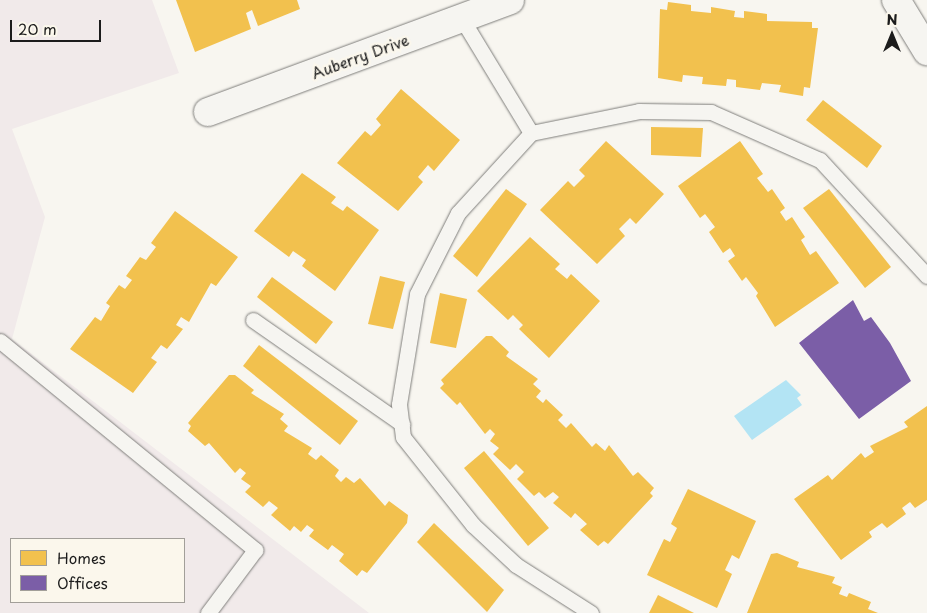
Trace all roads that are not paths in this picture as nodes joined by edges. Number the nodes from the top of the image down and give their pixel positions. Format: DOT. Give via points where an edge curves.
graph roads {
  1 [pos="510,0"];
  2 [pos="896,0"];
  3 [pos="472,10"];
  4 [pos="927,51"];
  5 [pos="208,112"];
  6 [pos="531,133"];
  7 [pos="927,276"];
  8 [pos="253,320"];
  9 [pos="0,341"];
  10 [pos="402,424"];
  11 [pos="208,613"];
  12 [pos="591,613"];
  1 -- 3 [label="street, Auberry Drive"];
  2 -- 4 [label="street"];
  3 -- 5 [label="street, Auberry Drive"];
  3 -- 6 [label="lane"];
  6 -- 7 [label="lane" via="639,111 711,112 820,160"];
  6 -- 10 [label="lane" via="458,213 417,294 399,404"];
  8 -- 10 [label="lane"];
  9 -- 11 [label="lane" via="255,550"];
  10 -- 12 [label="lane" via="403,436 473,525 516,565"];
}
